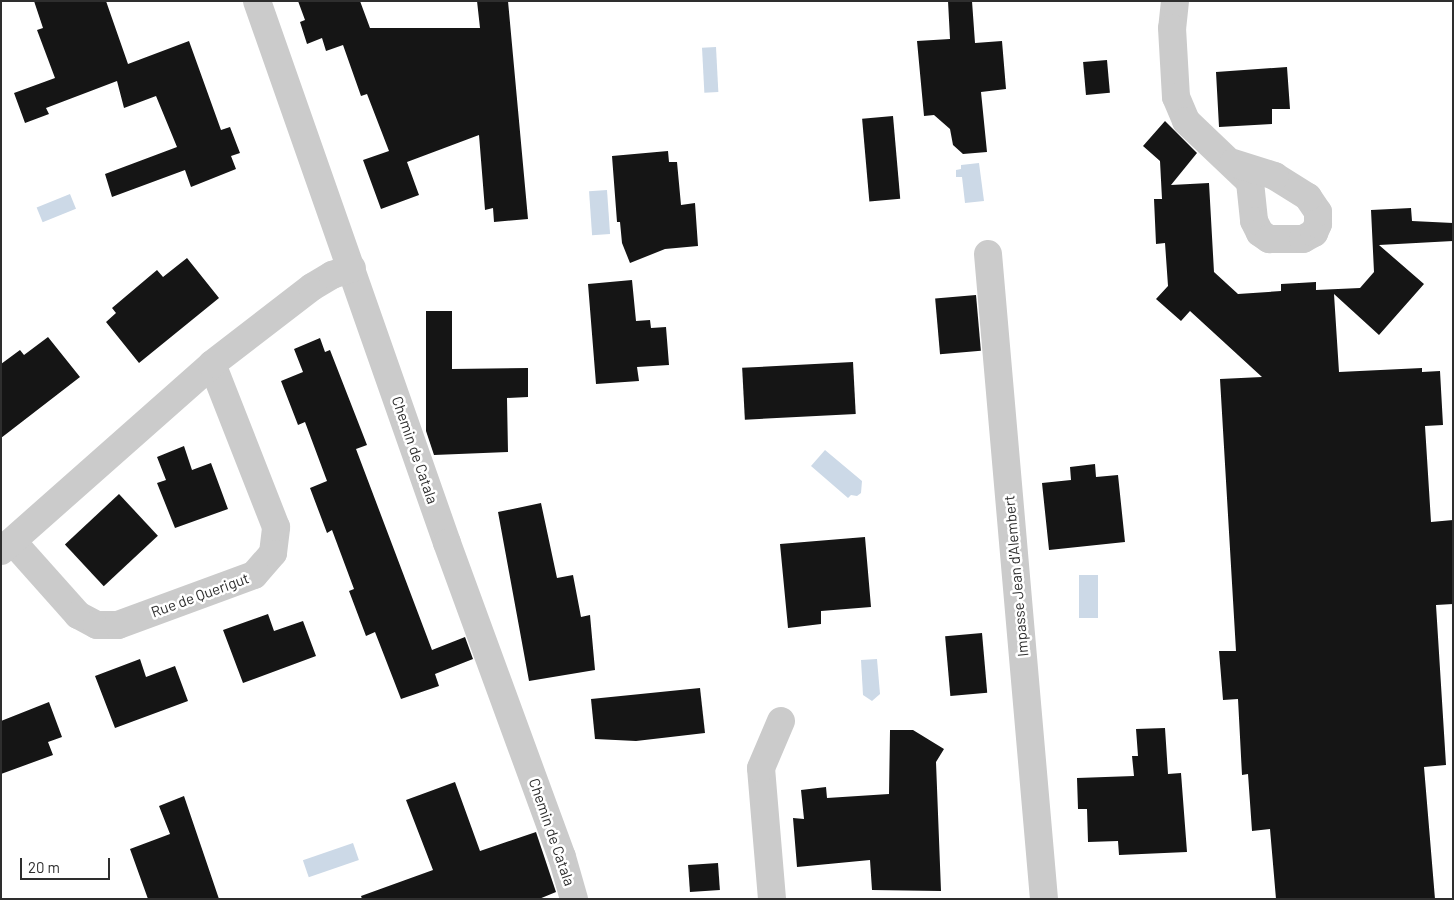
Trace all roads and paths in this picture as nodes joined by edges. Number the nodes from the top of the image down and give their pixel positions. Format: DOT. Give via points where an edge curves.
graph roads {
  1 [pos="257,1"];
  2 [pos="1175,1"];
  3 [pos="1233,163"];
  4 [pos="988,254"];
  5 [pos="352,268"];
  6 [pos="212,364"];
  7 [pos="7,546"];
  8 [pos="781,721"];
  9 [pos="574,899"];
  10 [pos="772,899"];
  11 [pos="1044,899"];
  1 -- 5 [label="street, Chemin de Catala"];
  2 -- 3 [label="street" via="1172,28 1176,97 1186,121"];
  4 -- 11 [label="street, Impasse Jean d'Alembert"];
  5 -- 6 [label="street, Rue de Querigut" via="332,275 312,288"];
  5 -- 9 [label="street, Chemin de Catala" via="447,543 562,856"];
  6 -- 7 [label="street, Rue de Querigut"];
  6 -- 7 [label="street, Rue de Querigut" via="276,527 273,553 254,576 118,625 97,625 78,615"];
  8 -- 10 [label="street" via="761,768"];
}
